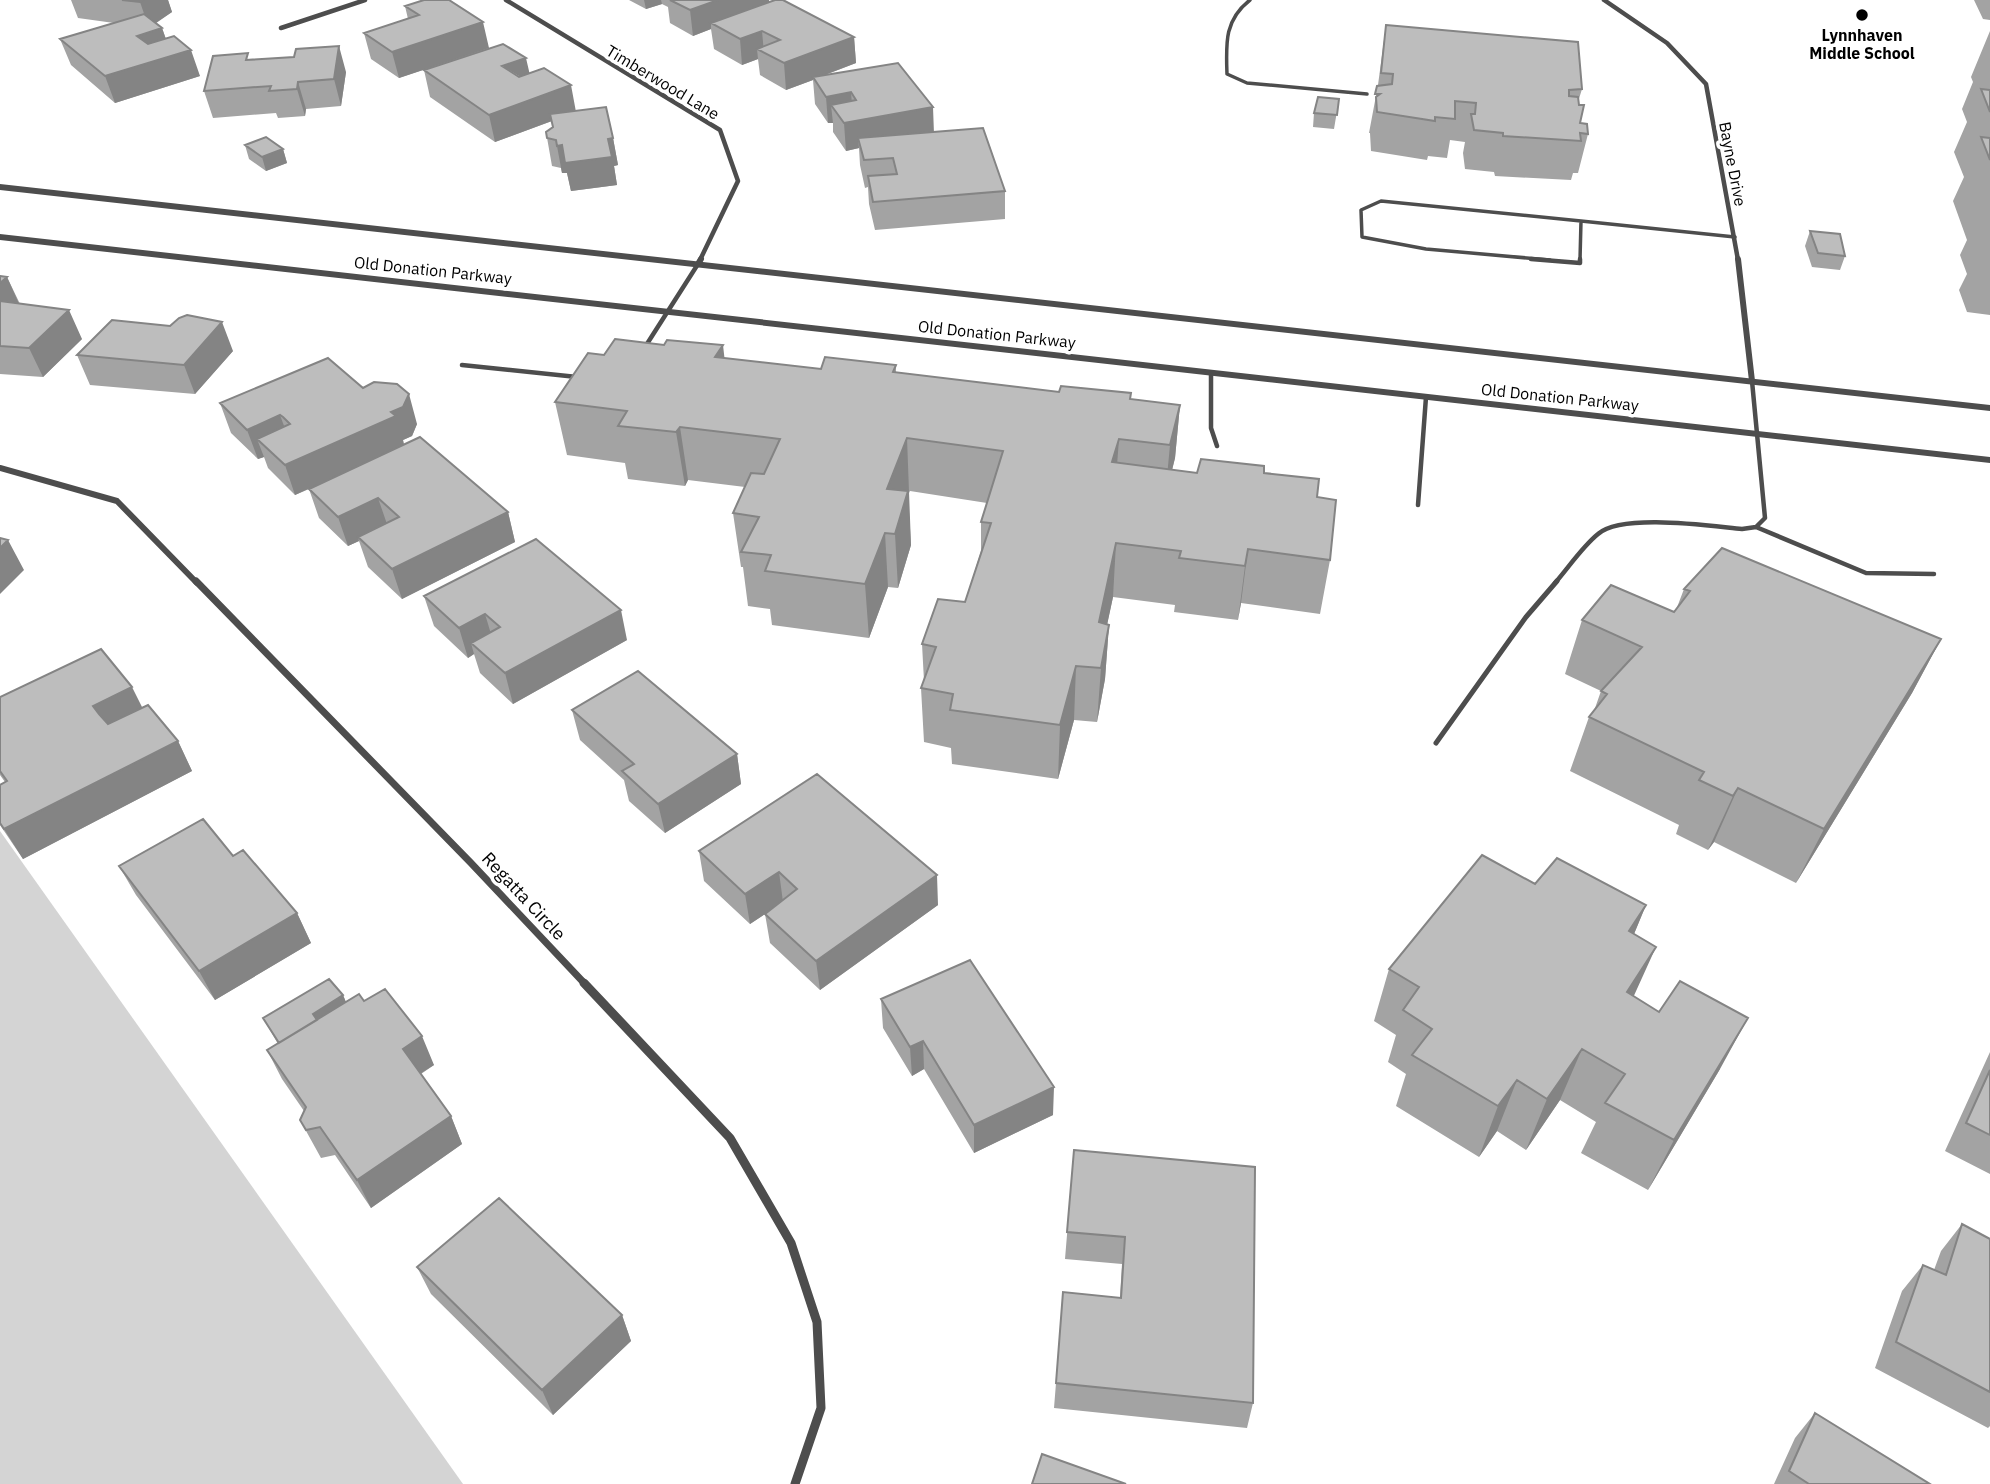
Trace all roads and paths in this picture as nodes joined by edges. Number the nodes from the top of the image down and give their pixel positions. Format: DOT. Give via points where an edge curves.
graph roads {
  1 [pos="365,0"];
  2 [pos="506,0"];
  3 [pos="1250,0"];
  4 [pos="1604,0"];
  5 [pos="281,28"];
  6 [pos="1367,94"];
  7 [pos="0,187"];
  8 [pos="1581,220"];
  9 [pos="0,237"];
  10 [pos="1735,237"];
  11 [pos="698,264"];
  12 [pos="668,313"];
  13 [pos="643,350"];
  14 [pos="462,365"];
  15 [pos="1211,374"];
  16 [pos="586,377"];
  17 [pos="1752,381"];
  18 [pos="1426,397"];
  19 [pos="1990,408"];
  20 [pos="1756,435"];
  21 [pos="1217,446"];
  22 [pos="1990,460"];
  23 [pos="0,468"];
  24 [pos="1418,505"];
  25 [pos="1756,527"];
  26 [pos="1934,574"];
  27 [pos="1436,743"];
  28 [pos="795,1484"];
  1 -- 5 [label="street"];
  2 -- 11 [label="street, Timberwood Lane" via="720,130 737,181"];
  3 -- 6 [label="lane" via="1240,6 1225,32 1227,74 1247,83"];
  4 -- 10 [label="street, Bayne Drive" via="1667,43 1706,84"];
  7 -- 11 [label="street, Old Donation Parkway"];
  8 -- 8 [label="lane" via="1381,201 1361,210 1362,237 1426,249 1580,263"];
  8 -- 10 [label="lane"];
  9 -- 12 [label="street, Old Donation Parkway"];
  10 -- 17 [label="street, Bayne Drive"];
  11 -- 12 [label="lane"];
  11 -- 17 [label="street, Old Donation Parkway"];
  12 -- 13 [label="lane"];
  12 -- 15 [label="street, Old Donation Parkway"];
  14 -- 16 [label="lane"];
  15 -- 18 [label="street, Old Donation Parkway"];
  15 -- 21 [label="lane" via="1211,428"];
  17 -- 19 [label="street, Old Donation Parkway"];
  17 -- 20 [label="lane"];
  18 -- 20 [label="street, Old Donation Parkway"];
  18 -- 24 [label="lane"];
  20 -- 22 [label="street, Old Donation Parkway"];
  20 -- 25 [label="lane" via="1765,518"];
  23 -- 28 [label="street, Regatta Circle" via="117,501 471,863 730,1138 791,1243 817,1322 821,1408"];
  25 -- 26 [label="lane" via="1866,573"];
  25 -- 27 [label="lane" via="1656,522 1599,532 1526,617"];
}
